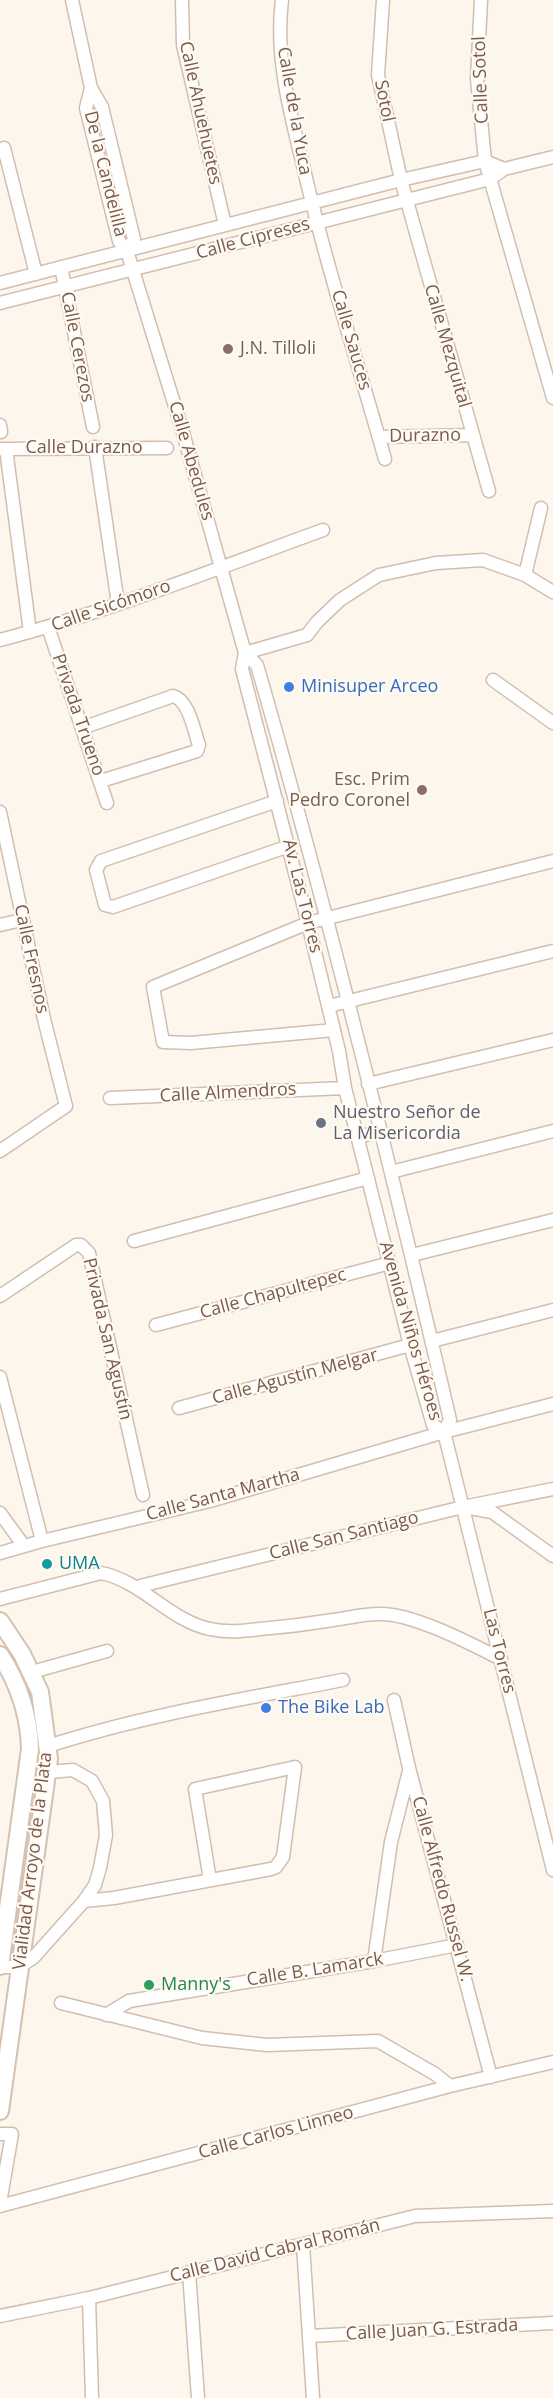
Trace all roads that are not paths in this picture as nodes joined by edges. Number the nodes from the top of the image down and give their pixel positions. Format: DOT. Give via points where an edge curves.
graph roads {
  1 [pos="72,0"];
  2 [pos="182,0"];
  3 [pos="282,0"];
  4 [pos="383,0"];
  5 [pos="481,0"];
  6 [pos="4,148"];
  7 [pos="553,157"];
  8 [pos="485,161"];
  9 [pos="504,169"];
  10 [pos="490,179"];
  11 [pos="400,180"];
  12 [pos="406,200"];
  13 [pos="311,203"];
  14 [pos="316,222"];
  15 [pos="225,225"];
  16 [pos="127,250"];
  17 [pos="61,267"];
  18 [pos="132,270"];
  19 [pos="36,274"];
  20 [pos="0,283"];
  21 [pos="65,287"];
  22 [pos="0,303"];
  23 [pos="553,398"];
  24 [pos="93,427"];
  25 [pos="472,435"];
  26 [pos="379,437"];
  27 [pos="95,447"];
  28 [pos="167,448"];
  29 [pos="3,449"];
  30 [pos="386,459"];
  31 [pos="489,491"];
  32 [pos="542,508"];
  33 [pos="323,530"];
  34 [pos="220,568"];
  35 [pos="525,575"];
  36 [pos="553,592"];
  37 [pos="118,604"];
  38 [pos="48,627"];
  39 [pos="30,632"];
  40 [pos="0,640"];
  41 [pos="245,653"];
  42 [pos="494,680"];
  43 [pos="553,723"];
  44 [pos="82,728"];
  45 [pos="100,781"];
  46 [pos="278,801"];
  47 [pos="107,803"];
  48 [pos="0,812"];
  49 [pos="289,846"];
  50 [pos="553,861"];
  51 [pos="326,918"];
  52 [pos="22,920"];
  53 [pos="308,923"];
  54 [pos="0,926"];
  55 [pos="553,951"];
  56 [pos="348,1002"];
  57 [pos="329,1006"];
  58 [pos="334,1030"];
  59 [pos="553,1040"];
  60 [pos="368,1084"];
  61 [pos="345,1088"];
  62 [pos="110,1098"];
  63 [pos="381,1131"];
  64 [pos="553,1131"];
  65 [pos="358,1137"];
  66 [pos="0,1150"];
  67 [pos="391,1172"];
  68 [pos="368,1178"];
  69 [pos="402,1217"];
  70 [pos="553,1220"];
  71 [pos="380,1222"];
  72 [pos="134,1240"];
  73 [pos="412,1255"];
  74 [pos="390,1263"];
  75 [pos="0,1296"];
  76 [pos="553,1310"];
  77 [pos="156,1324"];
  78 [pos="432,1341"];
  79 [pos="411,1346"];
  80 [pos="0,1377"];
  81 [pos="553,1404"];
  82 [pos="179,1408"];
  83 [pos="444,1432"];
  84 [pos="553,1489"];
  85 [pos="143,1496"];
  86 [pos="463,1507"];
  87 [pos="0,1513"];
  88 [pos="42,1541"];
  89 [pos="24,1546"];
  90 [pos="0,1553"];
  91 [pos="553,1556"];
  92 [pos="136,1587"];
  93 [pos="0,1599"];
  94 [pos="0,1621"];
  95 [pos="107,1651"];
  96 [pos="0,1655"];
  97 [pos="501,1659"];
  98 [pos="32,1672"];
  99 [pos="343,1680"];
  100 [pos="394,1700"];
  101 [pos="48,1746"];
  102 [pos="409,1768"];
  103 [pos="48,1772"];
  104 [pos="553,1816"];
  105 [pos="540,1819"];
  106 [pos="550,1841"];
  107 [pos="553,1870"];
  108 [pos="210,1880"];
  109 [pos="84,1901"];
  110 [pos="457,1945"];
  111 [pos="374,1961"];
  112 [pos="0,1966"];
  113 [pos="19,1967"];
  114 [pos="61,2003"];
  115 [pos="106,2014"];
  116 [pos="553,2062"];
  117 [pos="491,2077"];
  118 [pos="450,2085"];
  119 [pos="0,2111"];
  120 [pos="0,2134"];
  121 [pos="0,2205"];
  122 [pos="553,2211"];
  123 [pos="303,2245"];
  124 [pos="189,2272"];
  125 [pos="88,2298"];
  126 [pos="0,2316"];
  127 [pos="553,2323"];
  128 [pos="310,2336"];
  129 [pos="92,2398"];
  130 [pos="198,2398"];
  131 [pos="313,2398"];
  1 -- 16 [label="street, De la Candelilla" via="91,88 86,108 119,241"];
  2 -- 15 [label="street, Calle Ahuehuetes" via="184,55"];
  3 -- 13 [label="street, Calle de la Yuca" via="280,47 287,97"];
  4 -- 11 [label="street, Sotol" via="378,75"];
  5 -- 8 [label="street, Calle Sotol" via="477,79"];
  6 -- 19 [label="street"];
  7 -- 9 [label="street, Calle Cipreses"];
  8 -- 9 [label="street"];
  8 -- 10 [label="street"];
  8 -- 11 [label="street, Calle Cipreses"];
  9 -- 10 [label="street, Calle Cipreses"];
  10 -- 12 [label="street, Calle Cipreses"];
  10 -- 23 [label="street"];
  11 -- 12 [label="street, Sotol"];
  11 -- 13 [label="street, Calle Cipreses"];
  12 -- 14 [label="street, Calle Cipreses"];
  12 -- 25 [label="street, Calle Mezquital"];
  13 -- 14 [label="street, Calle de la Yuca"];
  13 -- 15 [label="street, Calle Cipreses"];
  14 -- 18 [label="street, Calle Cipreses"];
  14 -- 26 [label="street, Calle Sauces"];
  15 -- 16 [label="street, Calle Cipreses"];
  16 -- 17 [label="street, Calle Cipreses"];
  16 -- 18 [label="street, De la Candelilla"];
  17 -- 19 [label="street, Calle Cipreses"];
  17 -- 21 [label="street, Calle Cerezos"];
  18 -- 21 [label="street, Calle Cipreses"];
  18 -- 34 [label="street, Calle Abedules"];
  19 -- 20 [label="street, Calle Cipreses"];
  21 -- 22 [label="street, Calle Cipreses"];
  21 -- 24 [label="street, Calle Cerezos"];
  25 -- 26 [label="street, Durazno"];
  25 -- 31 [label="street, Calle Mezquital"];
  26 -- 30 [label="street, Calle Sauces"];
  27 -- 28 [label="street, Calle Durazno"];
  27 -- 29 [label="street, Calle Durazno"];
  27 -- 37 [label="street"];
  29 -- 39 [label="street"];
  32 -- 35 [label="street"];
  33 -- 34 [label="street, Calle Sicómoro"];
  34 -- 37 [label="street, Calle Sicómoro"];
  34 -- 41 [label="street, Calle Abedules"];
  35 -- 36 [label="street"];
  35 -- 41 [label="street" via="483,560 436,563 379,575 340,600 307,635"];
  37 -- 38 [label="street, Calle Sicómoro"];
  38 -- 39 [label="street, Calle Sicómoro"];
  38 -- 44 [label="street, Privada Trueno"];
  39 -- 40 [label="street, Calle Sicómoro"];
  41 -- 46 [label="street, Av. Las Torres" via="242,669"];
  41 -- 51 [label="street, Av. Las Torres" via="256,665"];
  42 -- 43 [label="street"];
  44 -- 45 [label="street, Privada Trueno"];
  44 -- 45 [label="street" via="173,696 184,703 200,745 196,751"];
  45 -- 47 [label="street, Privada Trueno"];
  46 -- 49 [label="street, Av. Las Torres"];
  46 -- 49 [label="street" via="101,861 96,870 105,905 113,907"];
  48 -- 52 [label="street, Calle Fresnos"];
  49 -- 53 [label="street, Av. Las Torres"];
  50 -- 51 [label="street"];
  51 -- 53 [label="street"];
  51 -- 56 [label="street, Av. Las Torres"];
  52 -- 54 [label="street"];
  52 -- 66 [label="street, Calle Fresnos" via="66,1106"];
  53 -- 57 [label="street, Av. Las Torres"];
  53 -- 58 [label="street" via="153,987 163,1042"];
  55 -- 56 [label="street"];
  56 -- 57 [label="street"];
  56 -- 60 [label="street, Av. Las Torres"];
  57 -- 58 [label="street, Av. Las Torres"];
  58 -- 61 [label="street, Av. Las Torres"];
  59 -- 60 [label="street"];
  60 -- 63 [label="street, Avenida Niños Héroes"];
  61 -- 62 [label="street, Calle Almendros"];
  61 -- 65 [label="street, Avenida Niños Héroes"];
  63 -- 65 [label="street"];
  63 -- 67 [label="street, Avenida Niños Héroes"];
  64 -- 67 [label="street"];
  65 -- 68 [label="street, Avenida Niños Héroes"];
  67 -- 69 [label="street, Avenida Niños Héroes"];
  68 -- 71 [label="street, Avenida Niños Héroes"];
  68 -- 72 [label="street"];
  69 -- 71 [label="street"];
  69 -- 73 [label="street, Avenida Niños Héroes"];
  70 -- 73 [label="street"];
  71 -- 74 [label="street, Avenida Niños Héroes"];
  73 -- 78 [label="street, Avenida Niños Héroes"];
  74 -- 77 [label="street, Calle Chapultepec"];
  74 -- 79 [label="street, Avenida Niños Héroes"];
  75 -- 85 [label="street, Privada San Agustín" via="76,1245 89,1253"];
  76 -- 78 [label="street"];
  78 -- 83 [label="street, Avenida Niños Héroes" via="450,1420"];
  79 -- 82 [label="street, Calle Agustín Melgar"];
  79 -- 83 [label="street, Avenida Niños Héroes" via="433,1425"];
  80 -- 88 [label="street"];
  81 -- 83 [label="street, Calle Santa Martha"];
  83 -- 86 [label="street, Las Torres"];
  83 -- 88 [label="street, Calle Santa Martha" via="210,1501"];
  84 -- 86 [label="street, Calle San Santiago"];
  86 -- 91 [label="street" via="492,1512"];
  86 -- 92 [label="street, Calle San Santiago"];
  86 -- 97 [label="street, Las Torres"];
  87 -- 89 [label="street"];
  88 -- 89 [label="street, Calle Santa Martha"];
  89 -- 90 [label="street, Calle Santa Martha"];
  92 -- 93 [label="street" via="101,1573"];
  92 -- 97 [label="street" via="188,1621 209,1629 298,1626 379,1613 400,1616 459,1638"];
  94 -- 98 [label="main road, Vialidad Arroyo de la Plata"];
  95 -- 98 [label="street"];
  96 -- 112 [label="main road" via="21,1696 29,1722 30,1749"];
  97 -- 105 [label="street, Las Torres"];
  98 -- 101 [label="main road, Vialidad Arroyo de la Plata" via="40,1692"];
  99 -- 101 [label="street" via="180,1711"];
  100 -- 102 [label="street, Calle Alfredo Russel W."];
  101 -- 103 [label="main road, Vialidad Arroyo de la Plata"];
  102 -- 110 [label="street, Calle Alfredo Russel W."];
  102 -- 111 [label="street" via="391,1842"];
  103 -- 109 [label="street" via="73,1770 92,1781 104,1801 106,1835 100,1868"];
  103 -- 113 [label="main road, Vialidad Arroyo de la Plata"];
  104 -- 105 [label="street"];
  105 -- 106 [label="street, Las Torres"];
  106 -- 107 [label="street, Las Torres"];
  108 -- 108 [label="street" via="276,1867 282,1857 295,1767 195,1789"];
  108 -- 109 [label="street"];
  109 -- 113 [label="street" via="33,1958"];
  110 -- 111 [label="street, Calle B. Lamarck"];
  110 -- 117 [label="street, Calle Alfredo Russel W."];
  111 -- 115 [label="street, Calle B. Lamarck" via="129,2001"];
  112 -- 113 [label="street"];
  113 -- 119 [label="main road, Vialidad Arroyo de la Plata"];
  114 -- 115 [label="street"];
  115 -- 118 [label="street" via="202,2038 267,2045 378,2041"];
  116 -- 117 [label="street, Calle Carlos Linneo"];
  117 -- 118 [label="street, Calle Carlos Linneo"];
  118 -- 121 [label="street, Calle Carlos Linneo"];
  120 -- 121 [label="street" via="12,2134"];
  122 -- 123 [label="street, Calle David Cabral Román" via="415,2216"];
  123 -- 124 [label="street, Calle David Cabral Román"];
  123 -- 128 [label="street"];
  124 -- 125 [label="street, Calle David Cabral Román"];
  124 -- 130 [label="street"];
  125 -- 126 [label="street, Calle David Cabral Román"];
  125 -- 129 [label="street"];
  127 -- 128 [label="street, Calle Juan G. Estrada"];
  128 -- 131 [label="street"];
}
